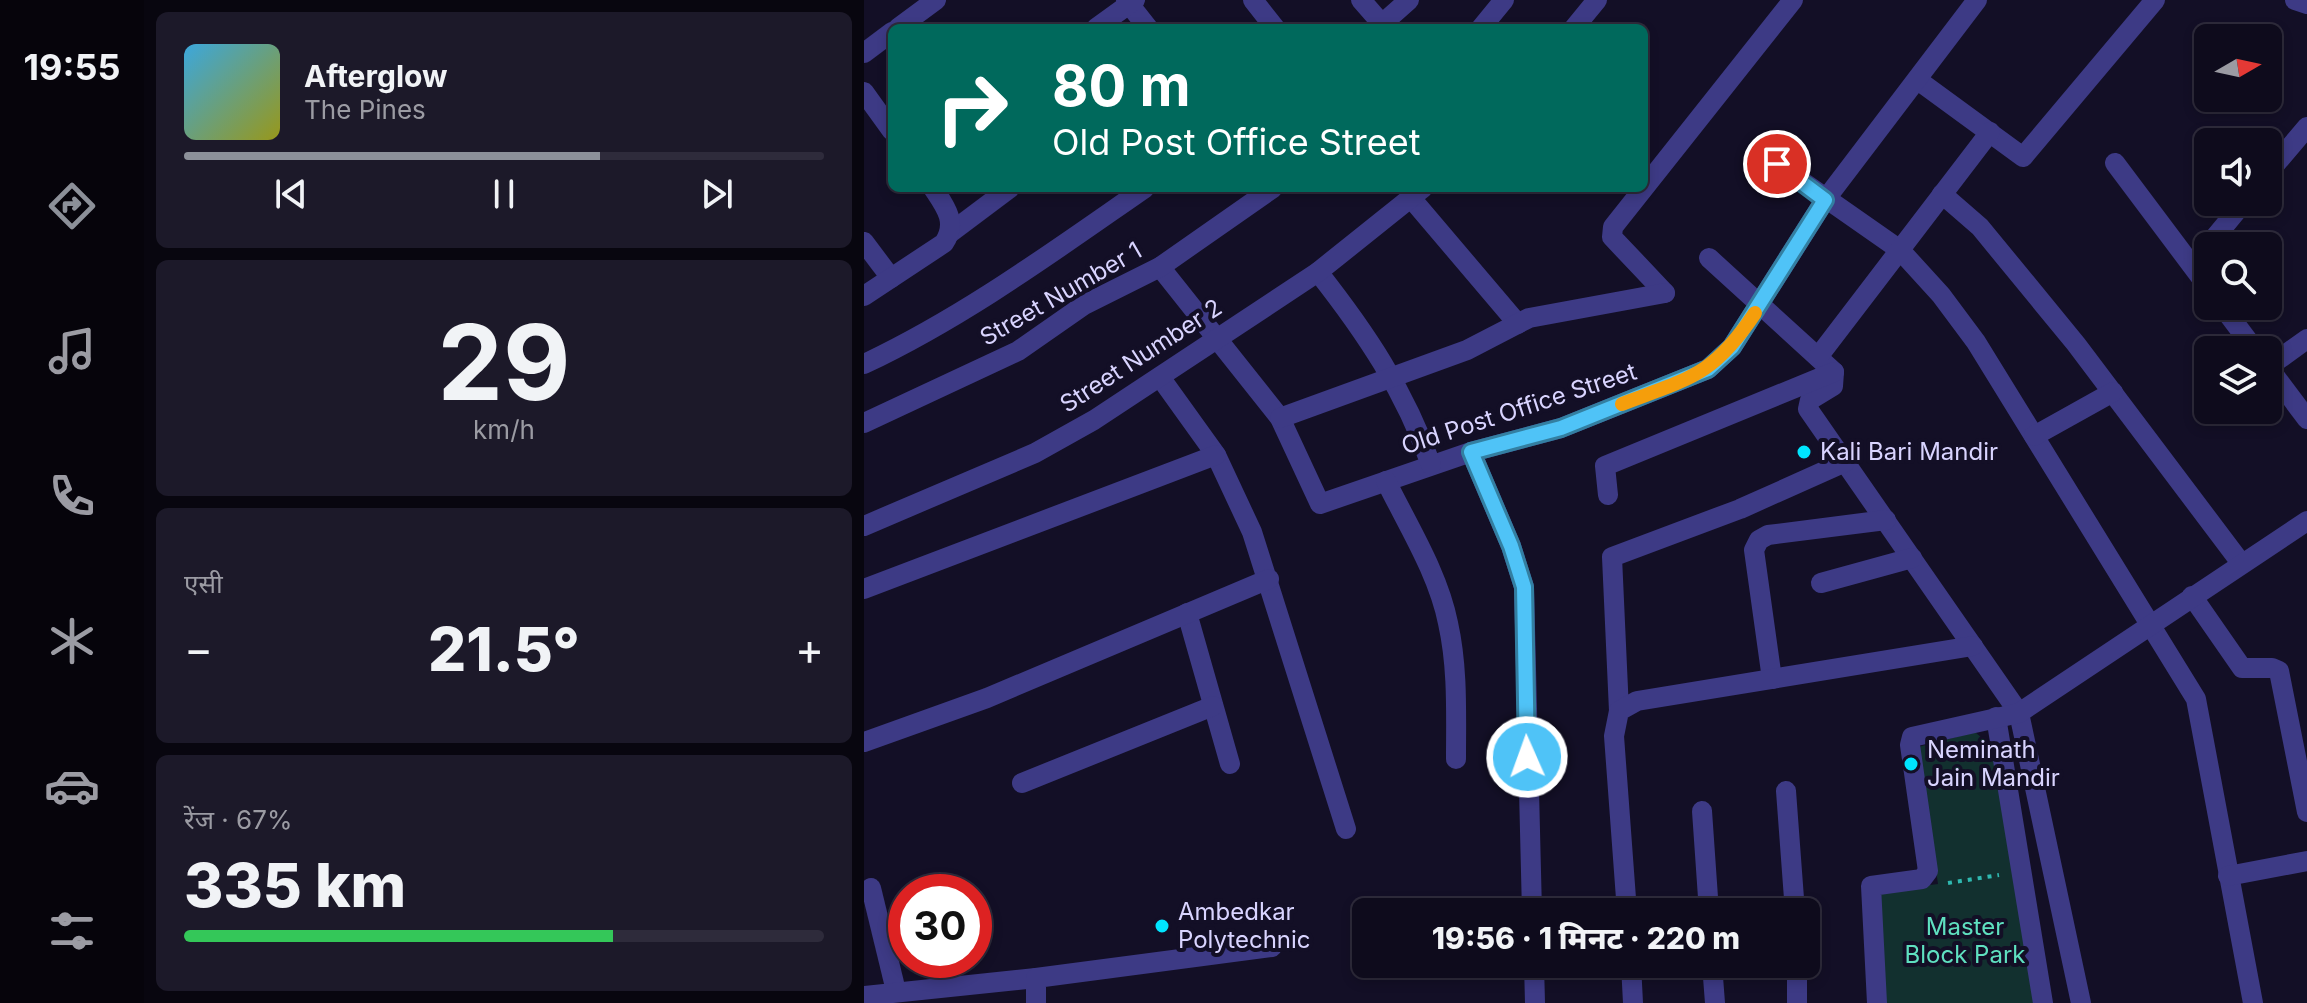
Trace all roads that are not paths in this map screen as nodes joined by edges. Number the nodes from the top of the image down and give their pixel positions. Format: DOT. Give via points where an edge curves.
graph roads {
  1 [pos="936,0"];
  2 [pos="1253,0"];
  3 [pos="1361,0"];
  4 [pos="1409,0"];
  5 [pos="1504,0"];
  6 [pos="1597,0"];
  7 [pos="1793,0"];
  8 [pos="1977,0"];
  9 [pos="2155,0"];
  10 [pos="2295,0"];
  11 [pos="1130,2"];
  12 [pos="2307,4"];
  13 [pos="903,24"];
  14 [pos="1101,24"];
  15 [pos="1145,24"];
  16 [pos="1272,24"];
  17 [pos="1484,24"];
  18 [pos="1577,24"];
  19 [pos="888,35"];
  20 [pos="864,53"];
  21 [pos="1919,81"];
  22 [pos="864,92"];
  23 [pos="888,125"];
  24 [pos="2307,127"];
  25 [pos="1990,132"];
  26 [pos="2282,156"];
  27 [pos="2115,163"];
  28 [pos="1777,164"];
  29 [pos="1648,183"];
  30 [pos="935,192"];
  31 [pos="1005,192"];
  32 [pos="1139,192"];
  33 [pos="1267,192"];
  34 [pos="1641,192"];
  35 [pos="1417,193"];
  36 [pos="1942,194"];
  37 [pos="1825,200"];
  38 [pos="2232,216"];
  39 [pos="950,233"];
  40 [pos="864,242"];
  41 [pos="1900,250"];
  42 [pos="1709,258"];
  43 [pos="2192,265"];
  44 [pos="1160,267"];
  45 [pos="2194,268"];
  46 [pos="1318,272"];
  47 [pos="891,278"];
  48 [pos="864,296"];
  49 [pos="1761,304"];
  50 [pos="1518,324"];
  51 [pos="1217,336"];
  52 [pos="2307,339"];
  53 [pos="1818,357"];
  54 [pos="2282,357"];
  55 [pos="864,364"];
  56 [pos="1834,372"];
  57 [pos="1160,377"];
  58 [pos="1393,377"];
  59 [pos="2282,386"];
  60 [pos="2113,392"];
  61 [pos="1280,418"];
  62 [pos="2307,419"];
  63 [pos="864,423"];
  64 [pos="2034,436"];
  65 [pos="1471,452"];
  66 [pos="1216,455"];
  67 [pos="1845,462"];
  68 [pos="1431,465"];
  69 [pos="1386,481"];
  70 [pos="1608,495"];
  71 [pos="1886,520"];
  72 [pos="2307,521"];
  73 [pos="864,526"];
  74 [pos="1912,558"];
  75 [pos="2241,563"];
  76 [pos="1269,579"];
  77 [pos="1821,583"];
  78 [pos="864,589"];
  79 [pos="2192,596"];
  80 [pos="1187,613"];
  81 [pos="2150,623"];
  82 [pos="1973,646"];
  83 [pos="1772,679"];
  84 [pos="1213,706"];
  85 [pos="1628,706"];
  86 [pos="2019,713"];
  87 [pos="1996,717"];
  88 [pos="864,742"];
  89 [pos="1456,759"];
  90 [pos="1230,764"];
  91 [pos="2303,770"];
  92 [pos="1022,783"];
  93 [pos="1786,791"];
  94 [pos="1702,811"];
  95 [pos="2307,812"];
  96 [pos="1346,829"];
  97 [pos="2307,861"];
  98 [pos="2228,876"];
  99 [pos="871,888"];
  100 [pos="1532,898"];
  101 [pos="1626,898"];
  102 [pos="1708,898"];
  103 [pos="1794,898"];
  104 [pos="1272,947"];
  105 [pos="1036,978"];
  106 [pos="1534,978"];
  107 [pos="1632,978"];
  108 [pos="1713,978"];
  109 [pos="1797,978"];
  110 [pos="896,991"];
  111 [pos="864,996"];
  112 [pos="1036,1003"];
  113 [pos="1535,1003"];
  114 [pos="1633,1003"];
  115 [pos="1715,1003"];
  116 [pos="1797,1003"];
  117 [pos="1877,1003"];
  118 [pos="2043,1003"];
  119 [pos="2081,1003"];
  120 [pos="2253,1003"];
  1 -- 13 [label="street"];
  2 -- 16 [label="street"];
  3 -- 4 [label="street" via="1382,24"];
  5 -- 17 [label="street"];
  6 -- 18 [label="street"];
  7 -- 29 [label="street"];
  8 -- 21 [label="street, Old Post Office Street"];
  9 -- 25 [label="street" via="2023,157"];
  10 -- 12 [label="street"];
  11 -- 14 [label="street"];
  11 -- 15 [label="street"];
  19 -- 20 [label="street"];
  21 -- 25 [label="street"];
  21 -- 37 [label="street, Old Post Office Street"];
  22 -- 23 [label="street"];
  24 -- 26 [label="street"];
  25 -- 36 [label="street"];
  27 -- 43 [label="street"];
  28 -- 37 [label="street"];
  30 -- 39 [label="street" via="949,214"];
  31 -- 39 [label="street"];
  32 -- 55 [label="street" via="981,299"];
  33 -- 44 [label="street, Street Number 1"];
  34 -- 50 [label="street" via="1613,227 1612,237 1665,293"];
  35 -- 46 [label="street, Street Number 2"];
  35 -- 50 [label="street"];
  36 -- 41 [label="street"];
  36 -- 60 [label="street" via="1980,227"];
  37 -- 41 [label="street"];
  37 -- 49 [label="street, Old Post Office Street"];
  38 -- 43 [label="street"];
  39 -- 47 [label="street" via="944,243"];
  40 -- 47 [label="street"];
  41 -- 53 [label="street"];
  41 -- 64 [label="street" via="1976,342"];
  42 -- 49 [label="street"];
  43 -- 45 [label="street"];
  44 -- 51 [label="street"];
  44 -- 63 [label="street, Street Number 1" via="1084,305 1018,351"];
  46 -- 51 [label="street, Street Number 2"];
  46 -- 58 [label="street"];
  47 -- 48 [label="street"];
  49 -- 53 [label="street"];
  49 -- 65 [label="street, Old Post Office Street" via="1732,347 1708,369 1561,428"];
  50 -- 58 [label="street" via="1467,350"];
  51 -- 57 [label="street, Street Number 2"];
  51 -- 61 [label="street"];
  52 -- 54 [label="street"];
  53 -- 56 [label="street"];
  56 -- 67 [label="street" via="1833,386 1810,400 1808,409"];
  56 -- 70 [label="street" via="1605,466"];
  57 -- 66 [label="street"];
  57 -- 73 [label="street, Street Number 2" via="1035,453"];
  58 -- 61 [label="street"];
  58 -- 68 [label="street"];
  59 -- 62 [label="street"];
  60 -- 64 [label="street"];
  60 -- 75 [label="street"];
  61 -- 69 [label="street, Old Post Office Street" via="1320,504"];
  64 -- 81 [label="street"];
  65 -- 68 [label="street, Old Post Office Street"];
  65 -- 100 [label="street" via="1524,587"];
  66 -- 76 [label="street"];
  66 -- 78 [label="street"];
  67 -- 71 [label="street"];
  67 -- 85 [label="street" via="1612,557"];
  68 -- 69 [label="street, Old Post Office Street"];
  69 -- 89 [label="street" via="1431,572 1448,620 1456,677"];
  71 -- 74 [label="street"];
  71 -- 83 [label="street" via="1759,540 1754,550"];
  72 -- 75 [label="street"];
  74 -- 77 [label="street"];
  74 -- 82 [label="street"];
  75 -- 79 [label="street"];
  76 -- 80 [label="street"];
  76 -- 96 [label="street"];
  79 -- 81 [label="street"];
  79 -- 91 [label="street" via="2242,668 2279,671"];
  80 -- 84 [label="street"];
  80 -- 88 [label="street" via="987,698"];
  81 -- 86 [label="street"];
  81 -- 98 [label="street" via="2196,699"];
  82 -- 83 [label="street"];
  82 -- 86 [label="street"];
  83 -- 85 [label="street"];
  84 -- 90 [label="street"];
  84 -- 92 [label="street"];
  85 -- 101 [label="street" via="1614,736"];
  86 -- 87 [label="street"];
  86 -- 119 [label="street"];
  87 -- 117 [label="street" via="1912,737 1928,871 1922,879 1871,886"];
  87 -- 118 [label="street"];
  91 -- 95 [label="street"];
  93 -- 103 [label="street"];
  94 -- 102 [label="street"];
  97 -- 98 [label="street"];
  98 -- 120 [label="street"];
  99 -- 110 [label="street"];
  104 -- 105 [label="street"];
  105 -- 110 [label="street"];
  105 -- 112 [label="street"];
  106 -- 113 [label="street"];
  107 -- 114 [label="street"];
  108 -- 115 [label="street"];
  109 -- 116 [label="street"];
  110 -- 111 [label="street"];
}
